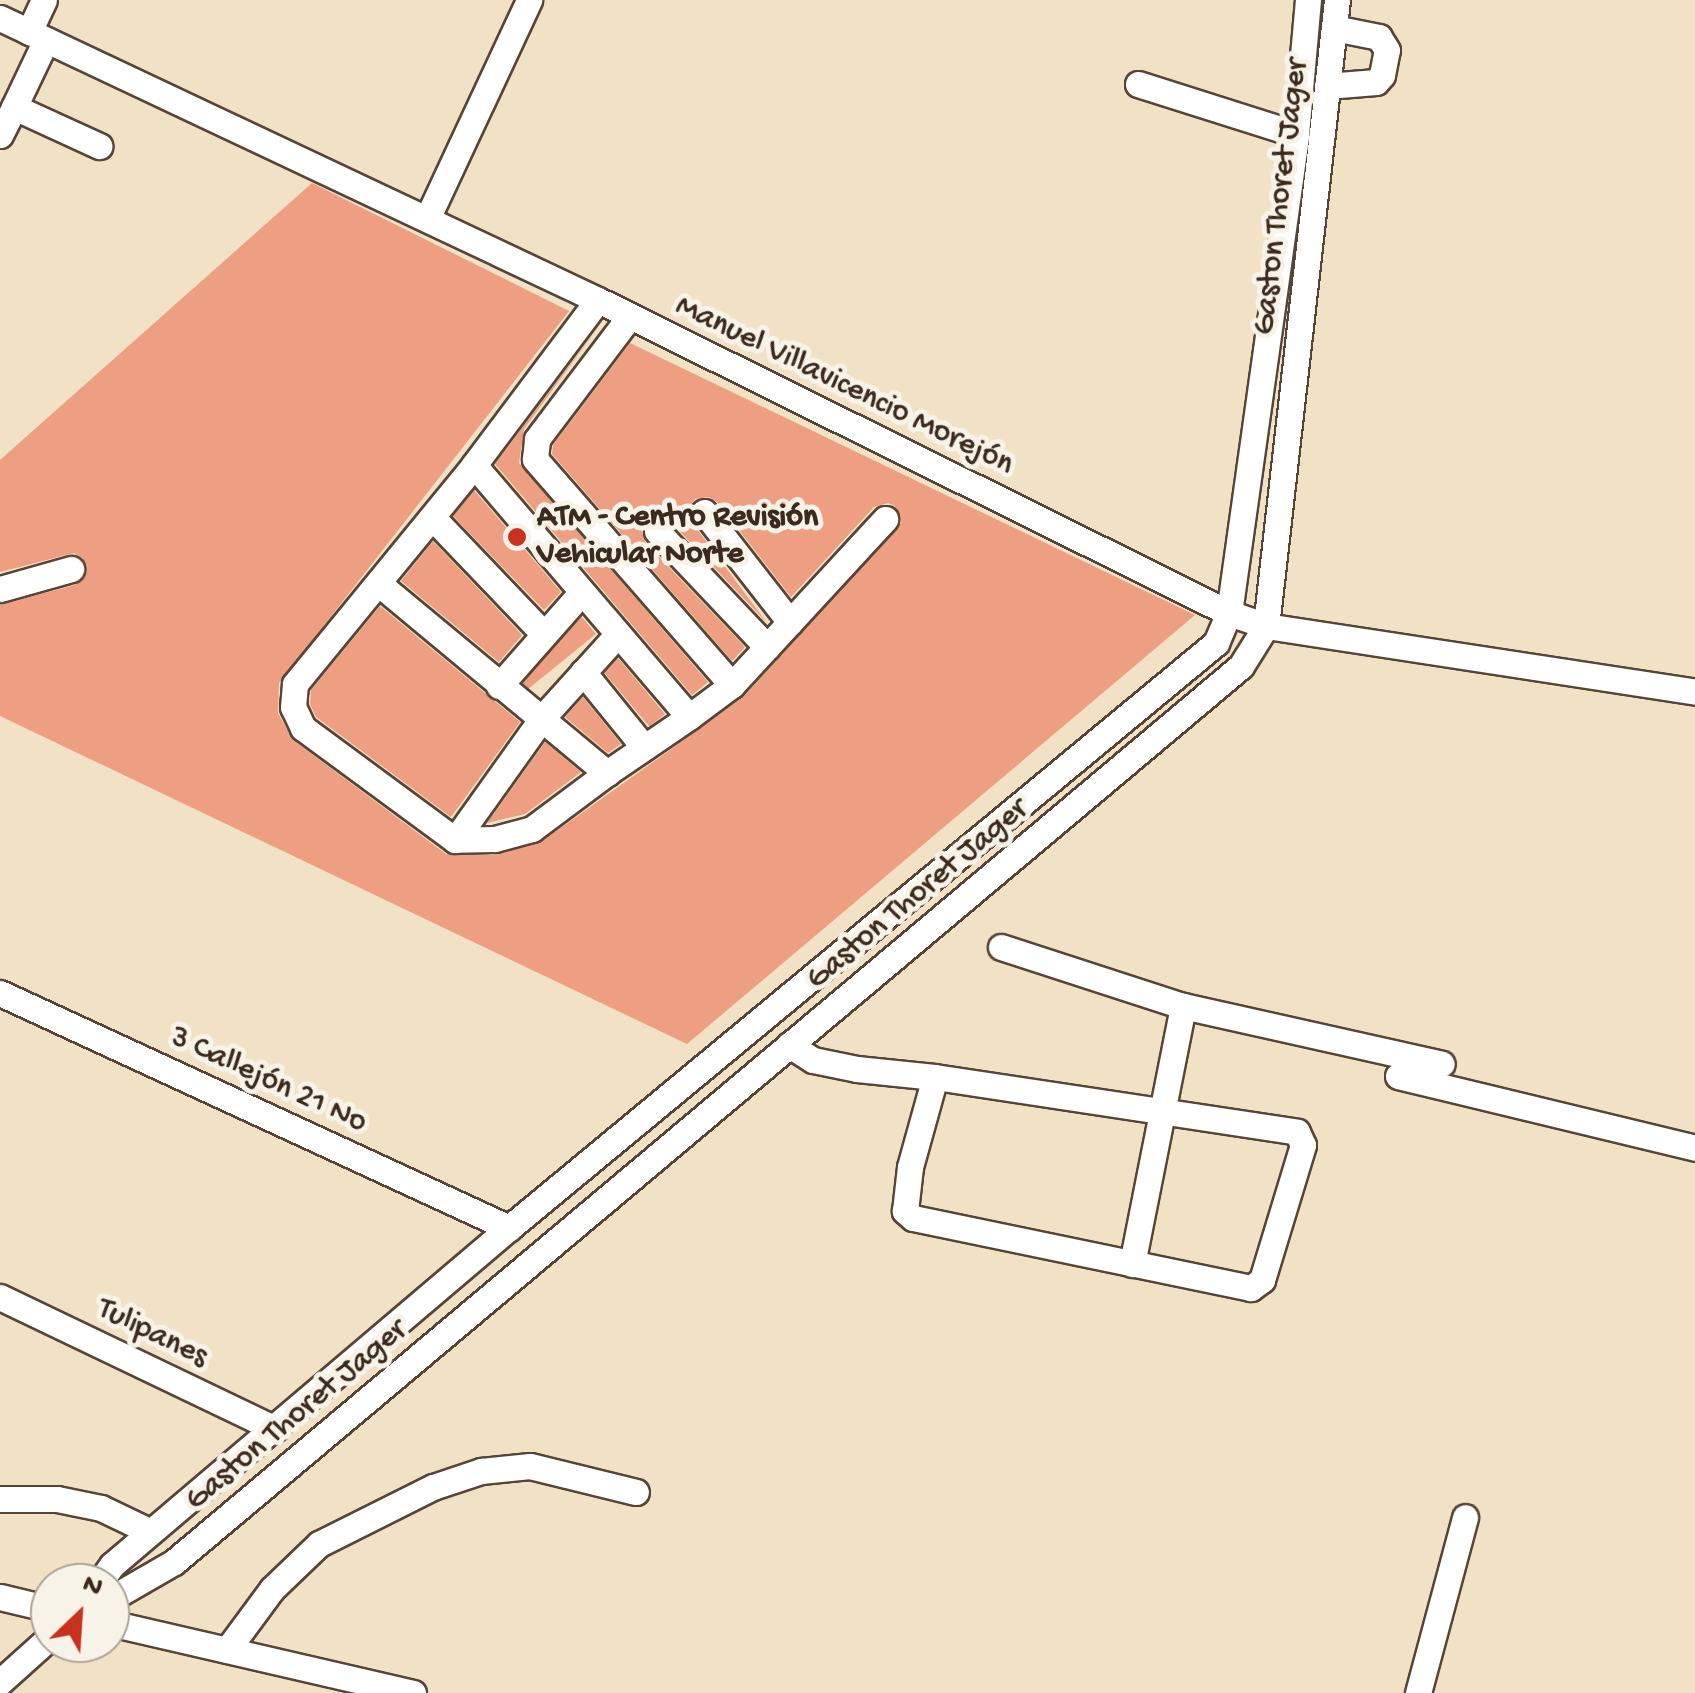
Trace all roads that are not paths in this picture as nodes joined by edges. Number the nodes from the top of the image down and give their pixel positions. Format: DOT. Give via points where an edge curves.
graph roads {
  1 [pos="44,0"];
  2 [pos="529,0"];
  3 [pos="1308,0"];
  4 [pos="1338,0"];
  5 [pos="0,18"];
  6 [pos="1334,28"];
  7 [pos="37,36"];
  8 [pos="1138,84"];
  9 [pos="1327,86"];
  10 [pos="14,106"];
  11 [pos="0,134"];
  12 [pos="1296,134"];
  13 [pos="99,146"];
  14 [pos="427,219"];
  15 [pos="598,300"];
  16 [pos="630,316"];
  17 [pos="474,465"];
  18 [pos="704,512"];
  19 [pos="432,516"];
  20 [pos="885,519"];
  21 [pos="658,531"];
  22 [pos="71,569"];
  23 [pos="378,583"];
  24 [pos="0,589"];
  25 [pos="582,592"];
  26 [pos="1229,613"];
  27 [pos="790,622"];
  28 [pos="1266,626"];
  29 [pos="544,634"];
  30 [pos="618,634"];
  31 [pos="767,647"];
  32 [pos="583,672"];
  33 [pos="732,685"];
  34 [pos="499,686"];
  35 [pos="1695,692"];
  36 [pos="689,717"];
  37 [pos="542,718"];
  38 [pos="644,747"];
  39 [pos="608,772"];
  40 [pos="455,840"];
  41 [pos="1002,947"];
  42 [pos="0,992"];
  43 [pos="1183,1006"];
  44 [pos="789,1045"];
  45 [pos="1442,1064"];
  46 [pos="935,1076"];
  47 [pos="1398,1076"];
  48 [pos="1161,1113"];
  49 [pos="1695,1148"];
  50 [pos="509,1228"];
  51 [pos="1132,1264"];
  52 [pos="0,1297"];
  53 [pos="275,1429"];
  54 [pos="636,1492"];
  55 [pos="0,1498"];
  56 [pos="1465,1518"];
  57 [pos="152,1532"];
  58 [pos="114,1563"];
  59 [pos="130,1587"];
  60 [pos="0,1597"];
  61 [pos="30,1604"];
  62 [pos="130,1628"];
  63 [pos="227,1650"];
  64 [pos="30,1656"];
  65 [pos="0,1682"];
  66 [pos="413,1693"];
  67 [pos="1418,1693"];
  1 -- 7 [label="street"];
  2 -- 14 [label="street"];
  3 -- 12 [label="street, Gaston Thoret Jager"];
  4 -- 6 [label="street, Gaston Thoret Jager"];
  5 -- 7 [label="street, Manuel Villavicencio Morejón"];
  6 -- 9 [label="street, Gaston Thoret Jager"];
  6 -- 9 [label="street" via="1379,37 1387,50 1376,82"];
  7 -- 10 [label="street"];
  7 -- 14 [label="street, Manuel Villavicencio Morejón"];
  8 -- 12 [label="street"];
  9 -- 28 [label="street, Gaston Thoret Jager"];
  10 -- 11 [label="street"];
  10 -- 13 [label="street"];
  12 -- 26 [label="street, Gaston Thoret Jager"];
  14 -- 15 [label="street, Manuel Villavicencio Morejón"];
  15 -- 16 [label="street, Manuel Villavicencio Morejón"];
  15 -- 17 [label="street"];
  16 -- 26 [label="street, Manuel Villavicencio Morejón"];
  16 -- 33 [label="street" via="538,438 534,459"];
  17 -- 19 [label="street"];
  17 -- 25 [label="street"];
  18 -- 27 [label="street"];
  19 -- 23 [label="street"];
  19 -- 29 [label="street"];
  20 -- 27 [label="street"];
  21 -- 31 [label="street"];
  22 -- 24 [label="street"];
  23 -- 34 [label="street"];
  23 -- 40 [label="street" via="295,684 293,707 303,728"];
  25 -- 29 [label="street"];
  25 -- 30 [label="street"];
  26 -- 28 [label="street, Manuel Villavicencio Morejón"];
  26 -- 50 [label="street, Gaston Thoret Jager" via="1203,657"];
  27 -- 31 [label="street"];
  28 -- 35 [label="street, Manuel Villavicencio Morejón"];
  28 -- 44 [label="street, Gaston Thoret Jager" via="1225,682"];
  29 -- 34 [label="street"];
  30 -- 32 [label="street"];
  30 -- 36 [label="street"];
  31 -- 33 [label="street"];
  32 -- 37 [label="street"];
  32 -- 38 [label="street"];
  33 -- 36 [label="street"];
  34 -- 37 [label="street"];
  36 -- 38 [label="street"];
  37 -- 39 [label="street"];
  37 -- 40 [label="street"];
  38 -- 39 [label="street"];
  39 -- 40 [label="street" via="532,829"];
  41 -- 43 [label="street"];
  42 -- 50 [label="street, 3 Callejón 21 No"];
  43 -- 45 [label="street"];
  43 -- 48 [label="street"];
  44 -- 46 [label="street" via="812,1060"];
  44 -- 59 [label="street, Gaston Thoret Jager" via="174,1562"];
  46 -- 48 [label="street"];
  46 -- 51 [label="street" via="905,1211"];
  47 -- 49 [label="street"];
  48 -- 51 [label="street"];
  48 -- 51 [label="street" via="1297,1132 1303,1146 1256,1285"];
  50 -- 53 [label="street, Gaston Thoret Jager"];
  52 -- 53 [label="street, Tulipanes"];
  53 -- 57 [label="street, Gaston Thoret Jager"];
  54 -- 63 [label="street" via="530,1466 433,1487 319,1544 272,1589"];
  55 -- 57 [label="street" via="57,1498 101,1508"];
  56 -- 67 [label="street"];
  57 -- 58 [label="street, Gaston Thoret Jager"];
  60 -- 61 [label="street"];
  62 -- 63 [label="street"];
  63 -- 66 [label="street"];
  64 -- 65 [label="street"];
}
